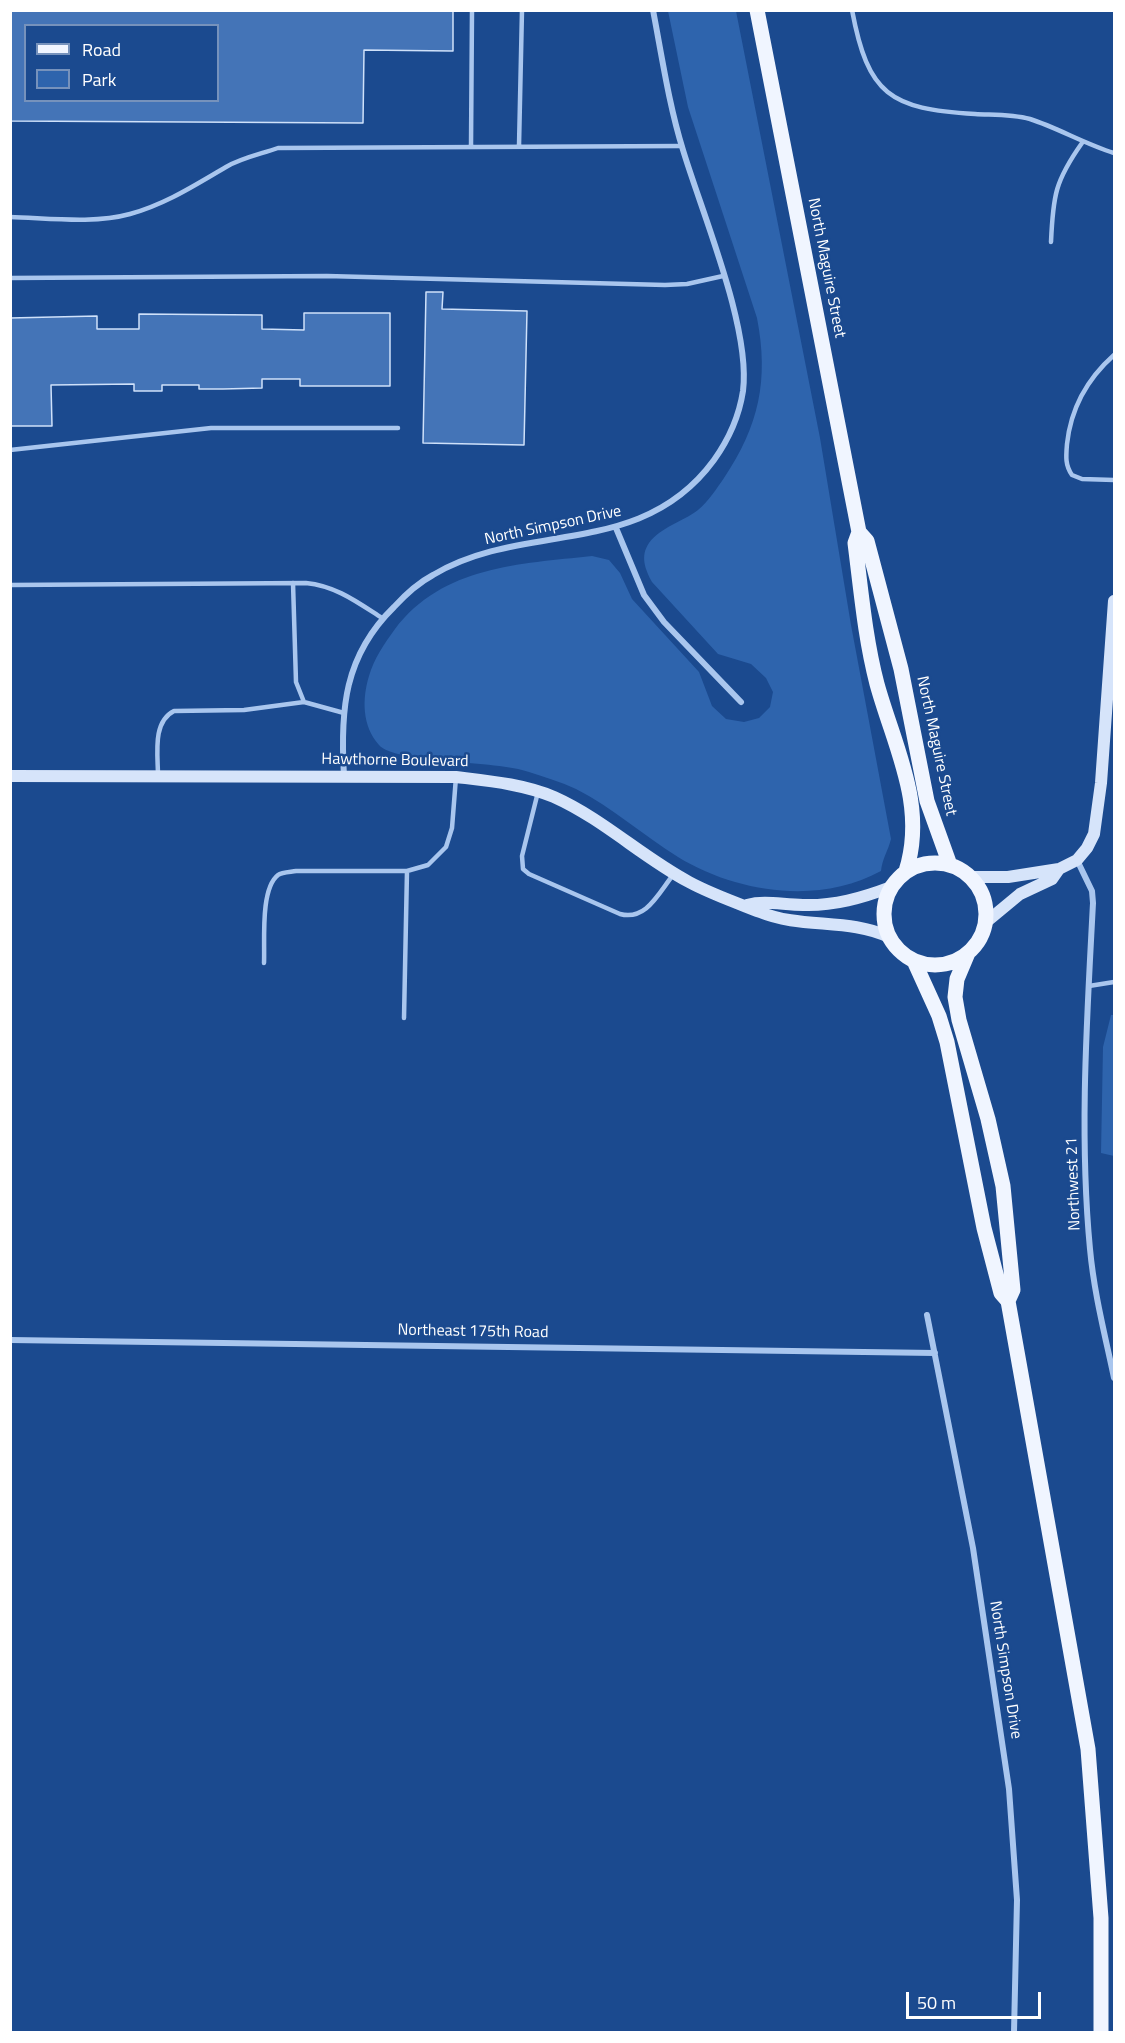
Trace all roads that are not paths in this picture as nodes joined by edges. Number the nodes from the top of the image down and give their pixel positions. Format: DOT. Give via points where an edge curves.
graph roads {
  1 [pos="472,10"];
  2 [pos="522,10"];
  3 [pos="653,10"];
  4 [pos="757,10"];
  5 [pos="852,10"];
  6 [pos="1082,143"];
  7 [pos="471,146"];
  8 [pos="519,146"];
  9 [pos="682,146"];
  10 [pos="1114,153"];
  11 [pos="10,217"];
  12 [pos="1051,242"];
  13 [pos="723,276"];
  14 [pos="10,278"];
  15 [pos="1114,355"];
  16 [pos="398,428"];
  17 [pos="10,450"];
  18 [pos="1114,480"];
  19 [pos="616,528"];
  20 [pos="859,532"];
  21 [pos="293,583"];
  22 [pos="10,585"];
  23 [pos="1114,601"];
  24 [pos="382,618"];
  25 [pos="304,702"];
  26 [pos="741,702"];
  27 [pos="344,713"];
  28 [pos="1110,726"];
  29 [pos="10,776"];
  30 [pos="158,776"];
  31 [pos="344,776"];
  32 [pos="456,777"];
  33 [pos="538,792"];
  34 [pos="1077,860"];
  35 [pos="950,865"];
  36 [pos="1059,869"];
  37 [pos="407,871"];
  38 [pos="906,871"];
  39 [pos="675,873"];
  40 [pos="971,877"];
  41 [pos="891,887"];
  42 [pos="747,905"];
  43 [pos="985,923"];
  44 [pos="889,937"];
  45 [pos="968,953"];
  46 [pos="914,961"];
  47 [pos="264,963"];
  48 [pos="1114,982"];
  49 [pos="1089,986"];
  50 [pos="404,1017"];
  51 [pos="1008,1301"];
  52 [pos="927,1315"];
  53 [pos="10,1340"];
  54 [pos="935,1353"];
  55 [pos="1114,1373"];
  56 [pos="1014,2032"];
  57 [pos="1101,2032"];
  1 -- 7 [label="lane"];
  2 -- 8 [label="lane"];
  3 -- 9 [label="street, North Simpson Drive"];
  4 -- 20 [label="main road, North Maguire Street"];
  5 -- 6 [label="lane" via="866,65 885,90 900,100 918,107 1030,119"];
  6 -- 10 [label="lane"];
  6 -- 12 [label="lane" via="1053,198"];
  7 -- 8 [label="lane"];
  7 -- 11 [label="lane" via="278,148 227,166 161,203 128,214 92,218"];
  8 -- 9 [label="lane"];
  9 -- 13 [label="street, North Simpson Drive"];
  13 -- 14 [label="lane" via="665,285 327,276"];
  13 -- 19 [label="street, North Simpson Drive" via="739,331 743,387 739,416 704,474 679,497"];
  15 -- 18 [label="lane" via="1096,371 1075,406 1066,460 1072,475"];
  16 -- 17 [label="lane" via="211,428"];
  19 -- 24 [label="street, North Simpson Drive" via="459,562 406,594"];
  19 -- 26 [label="street" via="644,595 664,622"];
  20 -- 35 [label="main road, North Maguire Street" via="867,541 901,669 927,801"];
  20 -- 38 [label="main road, North Maguire Street" via="855,543 870,651 912,803 914,840"];
  21 -- 22 [label="lane"];
  21 -- 24 [label="lane" via="325,585"];
  21 -- 25 [label="lane" via="296,682"];
  23 -- 28 [label="street"];
  24 -- 27 [label="street, North Simpson Drive" via="361,647"];
  25 -- 27 [label="lane"];
  25 -- 30 [label="lane" via="167,714 159,727"];
  27 -- 31 [label="street, North Simpson Drive"];
  28 -- 34 [label="street" via="1097,819 1087,848"];
  29 -- 30 [label="street, Hawthorne Boulevard"];
  30 -- 31 [label="street, Hawthorne Boulevard"];
  31 -- 32 [label="street, Hawthorne Boulevard"];
  32 -- 33 [label="street, Hawthorne Boulevard" via="508,783"];
  32 -- 37 [label="lane" via="452,828 446,847 428,865"];
  33 -- 39 [label="street, Hawthorne Boulevard" via="588,815"];
  33 -- 39 [label="lane" via="522,856 523,869 529,874 620,914 633,916 642,913"];
  34 -- 36 [label="street"];
  34 -- 49 [label="street, Northwest 21" via="1087,877 1093,903"];
  35 -- 38 [label="main road" via="926,864"];
  35 -- 40 [label="main road"];
  36 -- 40 [label="street" via="1008,877"];
  36 -- 43 [label="street" via="1052,879 1020,894"];
  37 -- 47 [label="lane" via="279,874 270,884 266,898"];
  37 -- 50 [label="lane"];
  38 -- 41 [label="main road"];
  39 -- 42 [label="street, Hawthorne Boulevard" via="720,897"];
  40 -- 43 [label="main road" via="982,897"];
  41 -- 42 [label="street, Hawthorne Boulevard" via="825,904 760,901"];
  41 -- 44 [label="main road" via="884,909"];
  42 -- 44 [label="street, Hawthorne Boulevard" via="779,918 869,930"];
  43 -- 45 [label="main road"];
  44 -- 46 [label="main road"];
  45 -- 46 [label="main road" via="936,964"];
  45 -- 51 [label="main road" via="957,979 955,998 1003,1186 1013,1290"];
  46 -- 51 [label="main road" via="947,1042 984,1228 1001,1293"];
  48 -- 49 [label="lane"];
  49 -- 55 [label="street, Northwest 21" via="1085,1101 1090,1249 1100,1320"];
  51 -- 57 [label="main road" via="1088,1749 1101,1918"];
  52 -- 54 [label="street, North Simpson Drive"];
  53 -- 54 [label="street, Northeast 175th Road"];
  54 -- 56 [label="street, North Simpson Drive" via="973,1548 1010,1789 1017,1899"];
}
